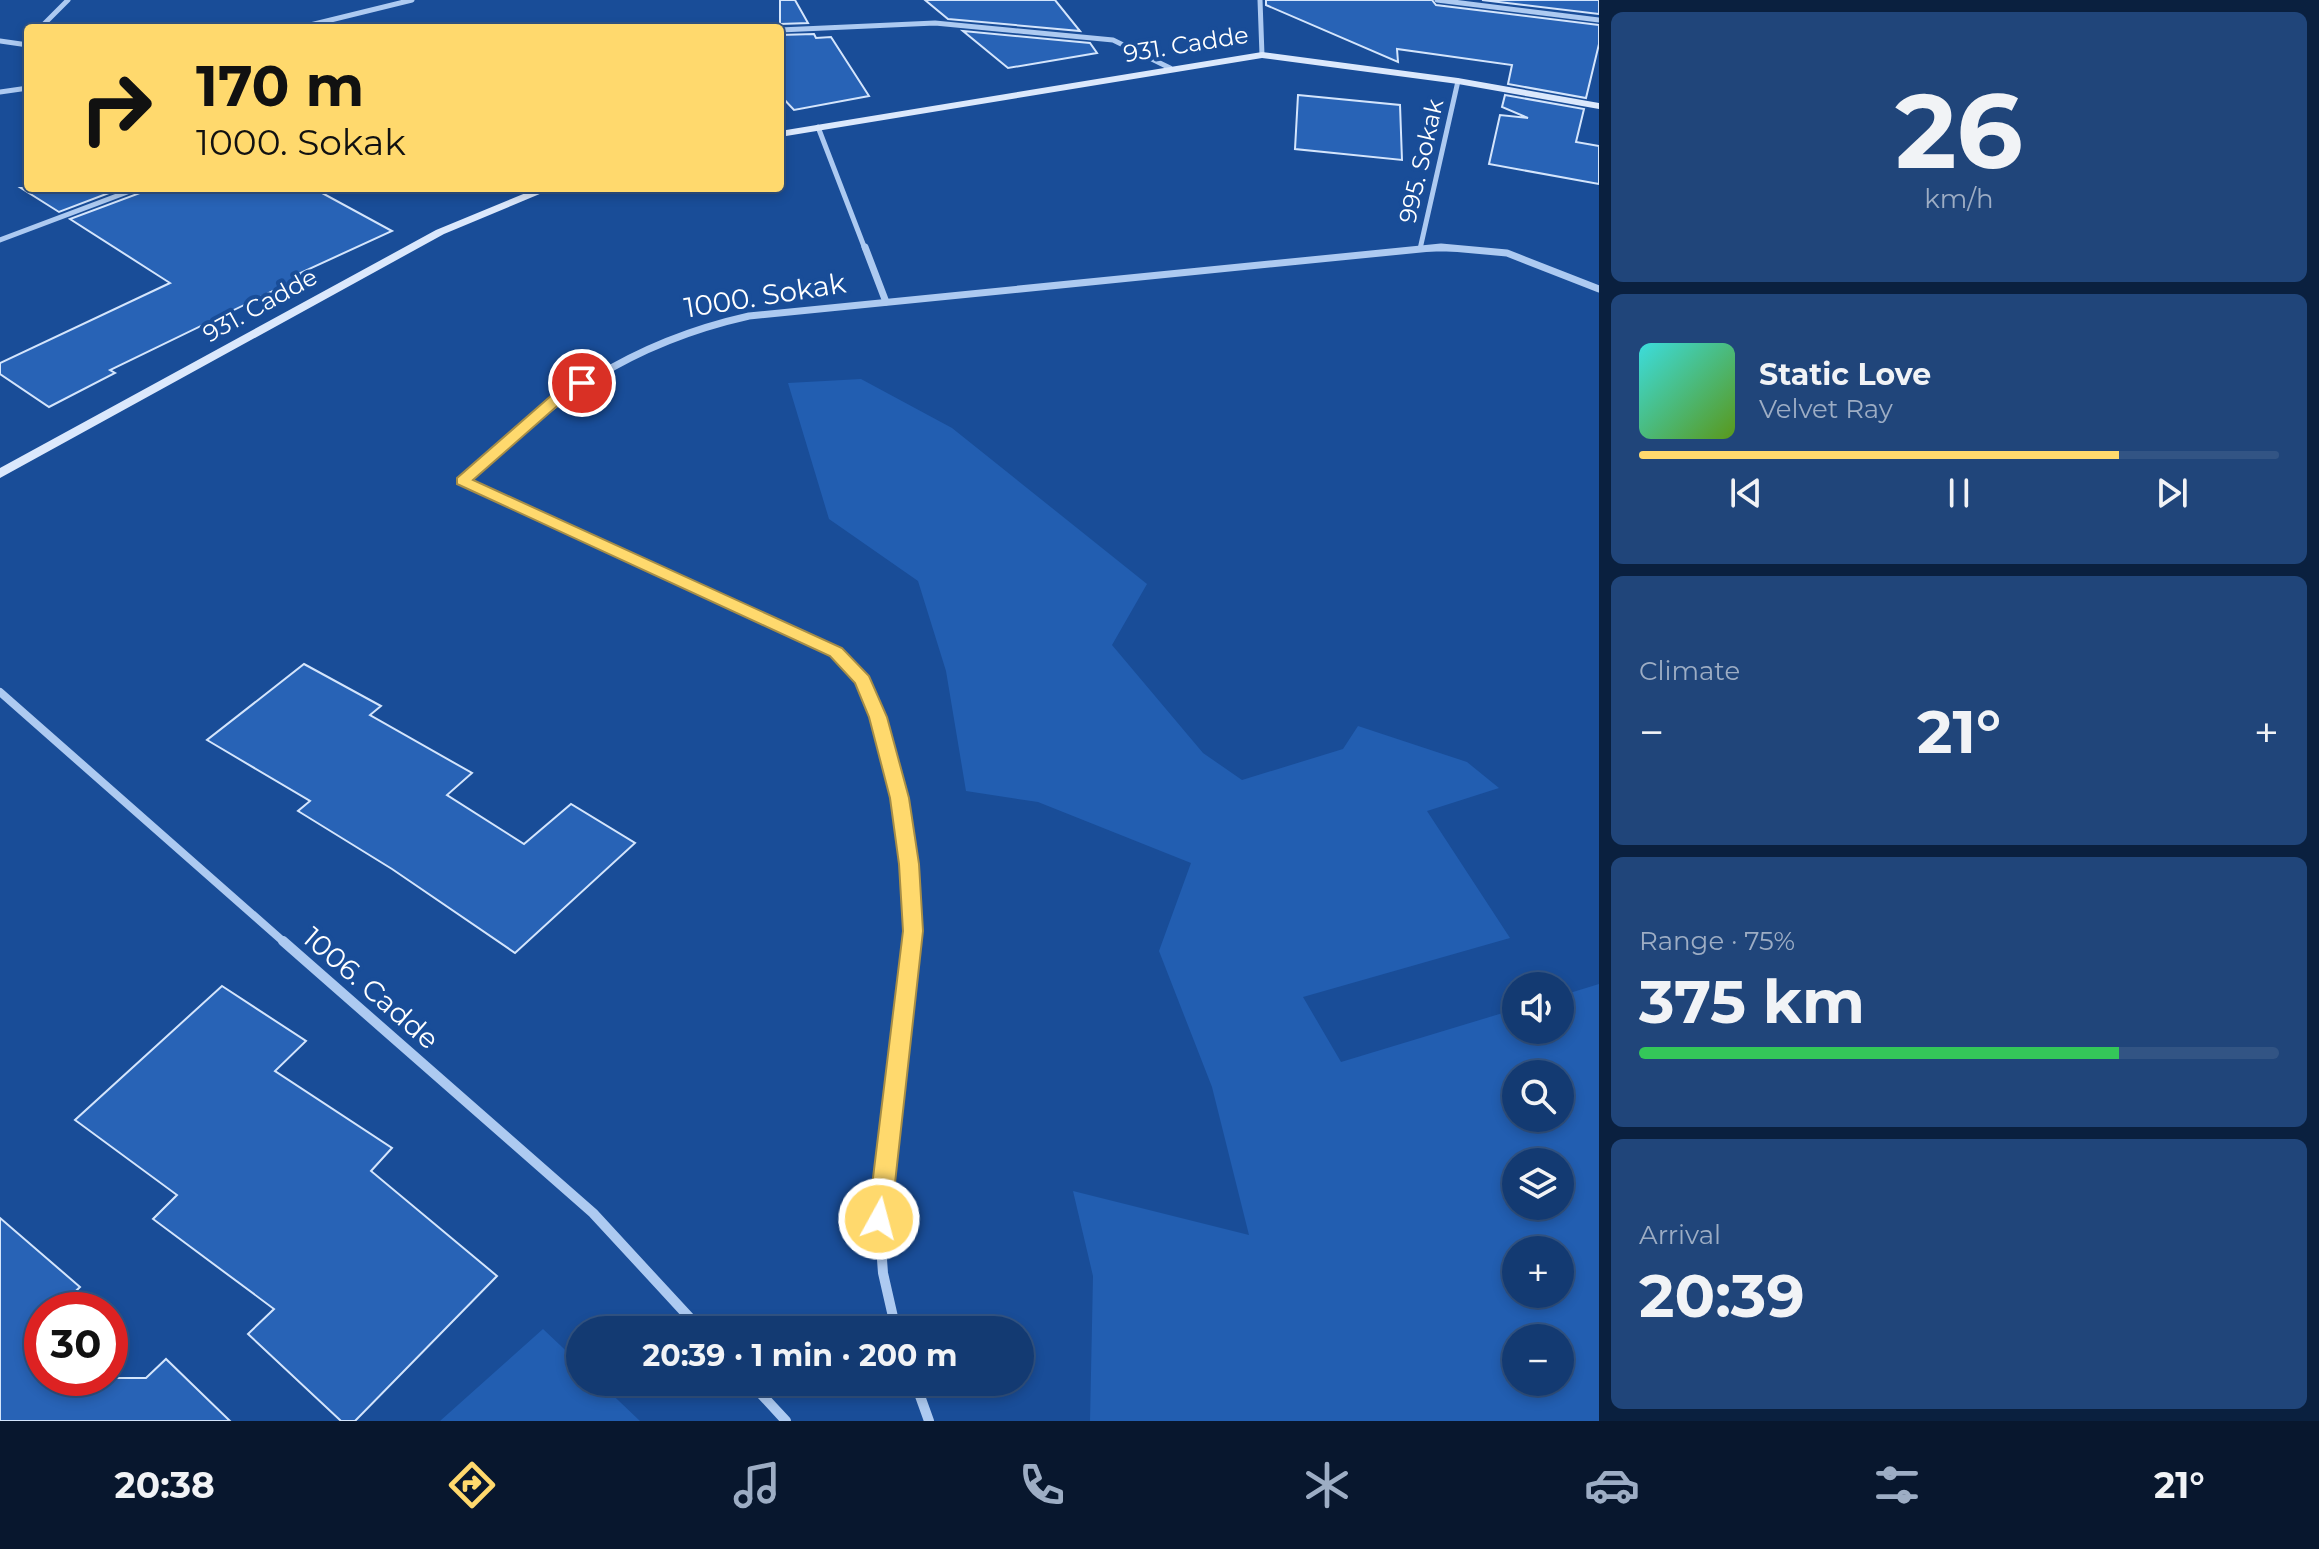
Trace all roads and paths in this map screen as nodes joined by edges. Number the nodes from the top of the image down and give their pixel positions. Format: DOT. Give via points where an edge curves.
graph roads {
  1 [pos="68,0"];
  2 [pos="410,0"];
  3 [pos="1260,0"];
  4 [pos="1437,0"];
  5 [pos="1599,20"];
  6 [pos="44,24"];
  7 [pos="314,24"];
  8 [pos="784,30"];
  9 [pos="0,41"];
  10 [pos="24,43"];
  11 [pos="1262,55"];
  12 [pos="1170,68"];
  13 [pos="1458,81"];
  14 [pos="24,89"];
  15 [pos="0,92"];
  16 [pos="1599,106"];
  17 [pos="818,127"];
  18 [pos="784,133"];
  19 [pos="127,192"];
  20 [pos="538,192"];
  21 [pos="0,240"];
  22 [pos="1420,249"];
  23 [pos="1599,289"];
  24 [pos="886,302"];
  25 [pos="0,474"];
  26 [pos="0,692"];
  27 [pos="688,1316"];
  28 [pos="893,1316"];
  29 [pos="763,1396"];
  30 [pos="920,1396"];
  31 [pos="786,1421"];
  32 [pos="929,1421"];
  1 -- 6 [label="street"];
  2 -- 7 [label="street"];
  3 -- 11 [label="street"];
  4 -- 5 [label="street"];
  8 -- 12 [label="street" via="935,23 1113,40"];
  9 -- 10 [label="street"];
  11 -- 12 [label="main road, 931. Cadde"];
  11 -- 13 [label="main road, 931. Cadde"];
  12 -- 17 [label="main road, 931. Cadde"];
  13 -- 16 [label="main road, 931. Cadde"];
  13 -- 22 [label="street, 995. Sokak"];
  14 -- 15 [label="street"];
  17 -- 18 [label="main road, 931. Cadde"];
  17 -- 24 [label="street"];
  19 -- 21 [label="street"];
  20 -- 25 [label="main road, 931. Cadde" via="440,232"];
  22 -- 23 [label="street, 1000. Sokak" via="1465,247 1507,253"];
  22 -- 24 [label="street, 1000. Sokak"];
  24 -- 28 [label="street, 1000. Sokak" via="727,319 653,341 558,397 462,481 795,631 836,652 863,680 900,798 913,931 879,1219"];
  26 -- 27 [label="street, 1006. Cadde" via="593,1213"];
  29 -- 31 [label="street"];
  30 -- 32 [label="street"];
}
